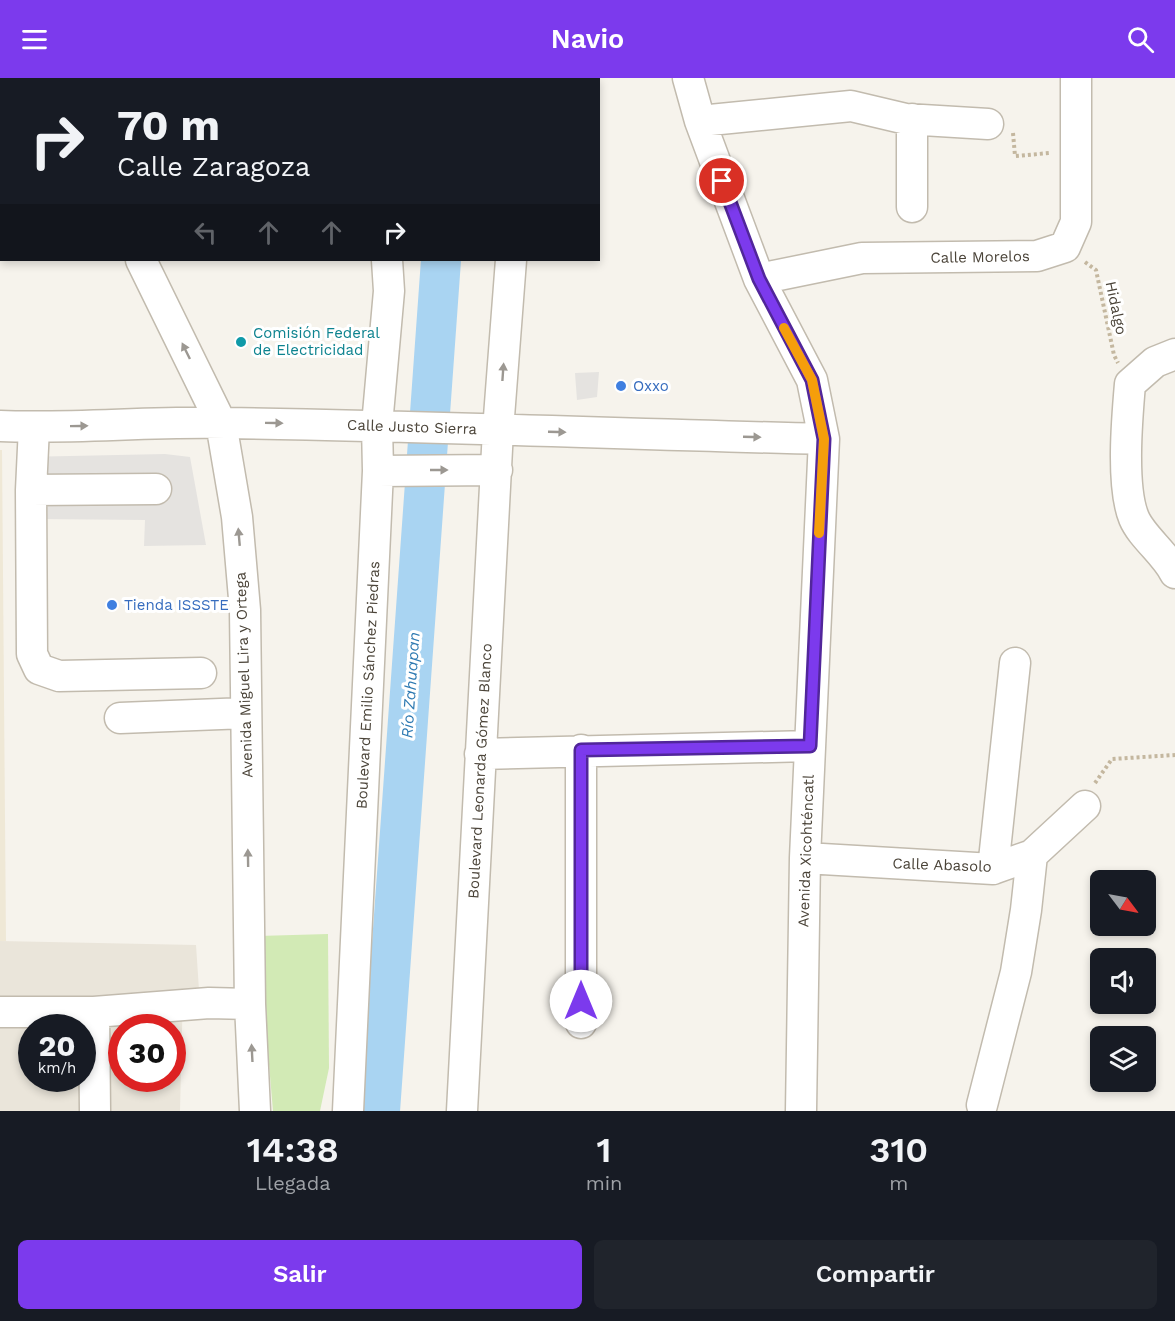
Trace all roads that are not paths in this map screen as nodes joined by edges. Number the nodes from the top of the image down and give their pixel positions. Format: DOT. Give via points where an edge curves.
graph roads {
  1 [pos="688,78"];
  2 [pos="1076,78"];
  3 [pos="912,119"];
  4 [pos="700,121"];
  5 [pos="988,124"];
  6 [pos="912,207"];
  7 [pos="141,261"];
  8 [pos="387,261"];
  9 [pos="511,261"];
  10 [pos="759,279"];
  11 [pos="1175,354"];
  12 [pos="221,423"];
  13 [pos="389,425"];
  14 [pos="0,426"];
  15 [pos="34,428"];
  16 [pos="488,430"];
  17 [pos="824,439"];
  18 [pos="391,470"];
  19 [pos="485,470"];
  20 [pos="156,489"];
  21 [pos="31,490"];
  22 [pos="1175,573"];
  23 [pos="1015,663"];
  24 [pos="201,673"];
  25 [pos="246,714"];
  26 [pos="120,718"];
  27 [pos="810,746"];
  28 [pos="581,750"];
  29 [pos="480,754"];
  30 [pos="1084,806"];
  31 [pos="1032,855"];
  32 [pos="804,858"];
  33 [pos="993,869"];
  34 [pos="250,1004"];
  35 [pos="0,1012"];
  36 [pos="93,1012"];
  37 [pos="581,1023"];
  38 [pos="982,1106"];
  39 [pos="95,1111"];
  40 [pos="255,1111"];
  41 [pos="348,1111"];
  42 [pos="462,1111"];
  43 [pos="801,1111"];
  1 -- 4 [label="street, Avenida Xicohténcatl"];
  2 -- 10 [label="street, Calle Morelos" via="1076,222 1065,248 1037,256 862,258"];
  3 -- 4 [label="street" via="851,106"];
  3 -- 5 [label="street"];
  3 -- 6 [label="street"];
  4 -- 10 [label="street, Avenida Xicohténcatl"];
  12 -- 7 [label="street, Avenida Miguel Lira y Ortega, one-way"];
  8 -- 13 [label="street, Boulevard Emilio Sánchez Piedras"];
  16 -- 9 [label="street, Boulevard Leonarda Gómez Blanco, one-way"];
  10 -- 17 [label="street, Avenida Xicohténcatl" via="812,380"];
  11 -- 22 [label="street" via="1155,362 1130,384 1126,494 1134,519"];
  12 -- 13 [label="street, Calle Justo Sierra, one-way"];
  15 -- 12 [label="street, Calle Justo Sierra, one-way"];
  25 -- 12 [label="street, Avenida Miguel Lira y Ortega, one-way" via="237,517"];
  13 -- 16 [label="street, Calle Justo Sierra"];
  13 -- 18 [label="street, Boulevard Emilio Sánchez Piedras"];
  14 -- 15 [label="street, Calle Justo Sierra"];
  15 -- 21 [label="street"];
  16 -- 17 [label="street, Calle Justo Sierra, one-way"];
  16 -- 19 [label="street, Boulevard Leonarda Gómez Blanco"];
  17 -- 27 [label="street, Avenida Xicohténcatl"];
  18 -- 19 [label="street, one-way"];
  18 -- 41 [label="street, Boulevard Emilio Sánchez Piedras"];
  19 -- 29 [label="street, Boulevard Leonarda Gómez Blanco"];
  20 -- 21 [label="street"];
  21 -- 24 [label="street" via="32,654 39,669 59,676"];
  23 -- 33 [label="street"];
  25 -- 26 [label="street"];
  34 -- 25 [label="street, Avenida Miguel Lira y Ortega, one-way"];
  27 -- 28 [label="street"];
  27 -- 32 [label="street, Avenida Xicohténcatl"];
  28 -- 29 [label="street"];
  28 -- 37 [label="street"];
  29 -- 42 [label="street, Boulevard Leonarda Gómez Blanco"];
  30 -- 31 [label="street, Calle Abasolo"];
  31 -- 33 [label="street, Calle Abasolo"];
  31 -- 38 [label="street" via="1016,972"];
  32 -- 33 [label="street, Calle Abasolo"];
  32 -- 43 [label="street, Avenida Xicohténcatl"];
  34 -- 36 [label="street" via="208,1003"];
  40 -- 34 [label="street, Avenida Miguel Lira y Ortega, one-way"];
  35 -- 36 [label="street"];
  36 -- 39 [label="street"];
}
